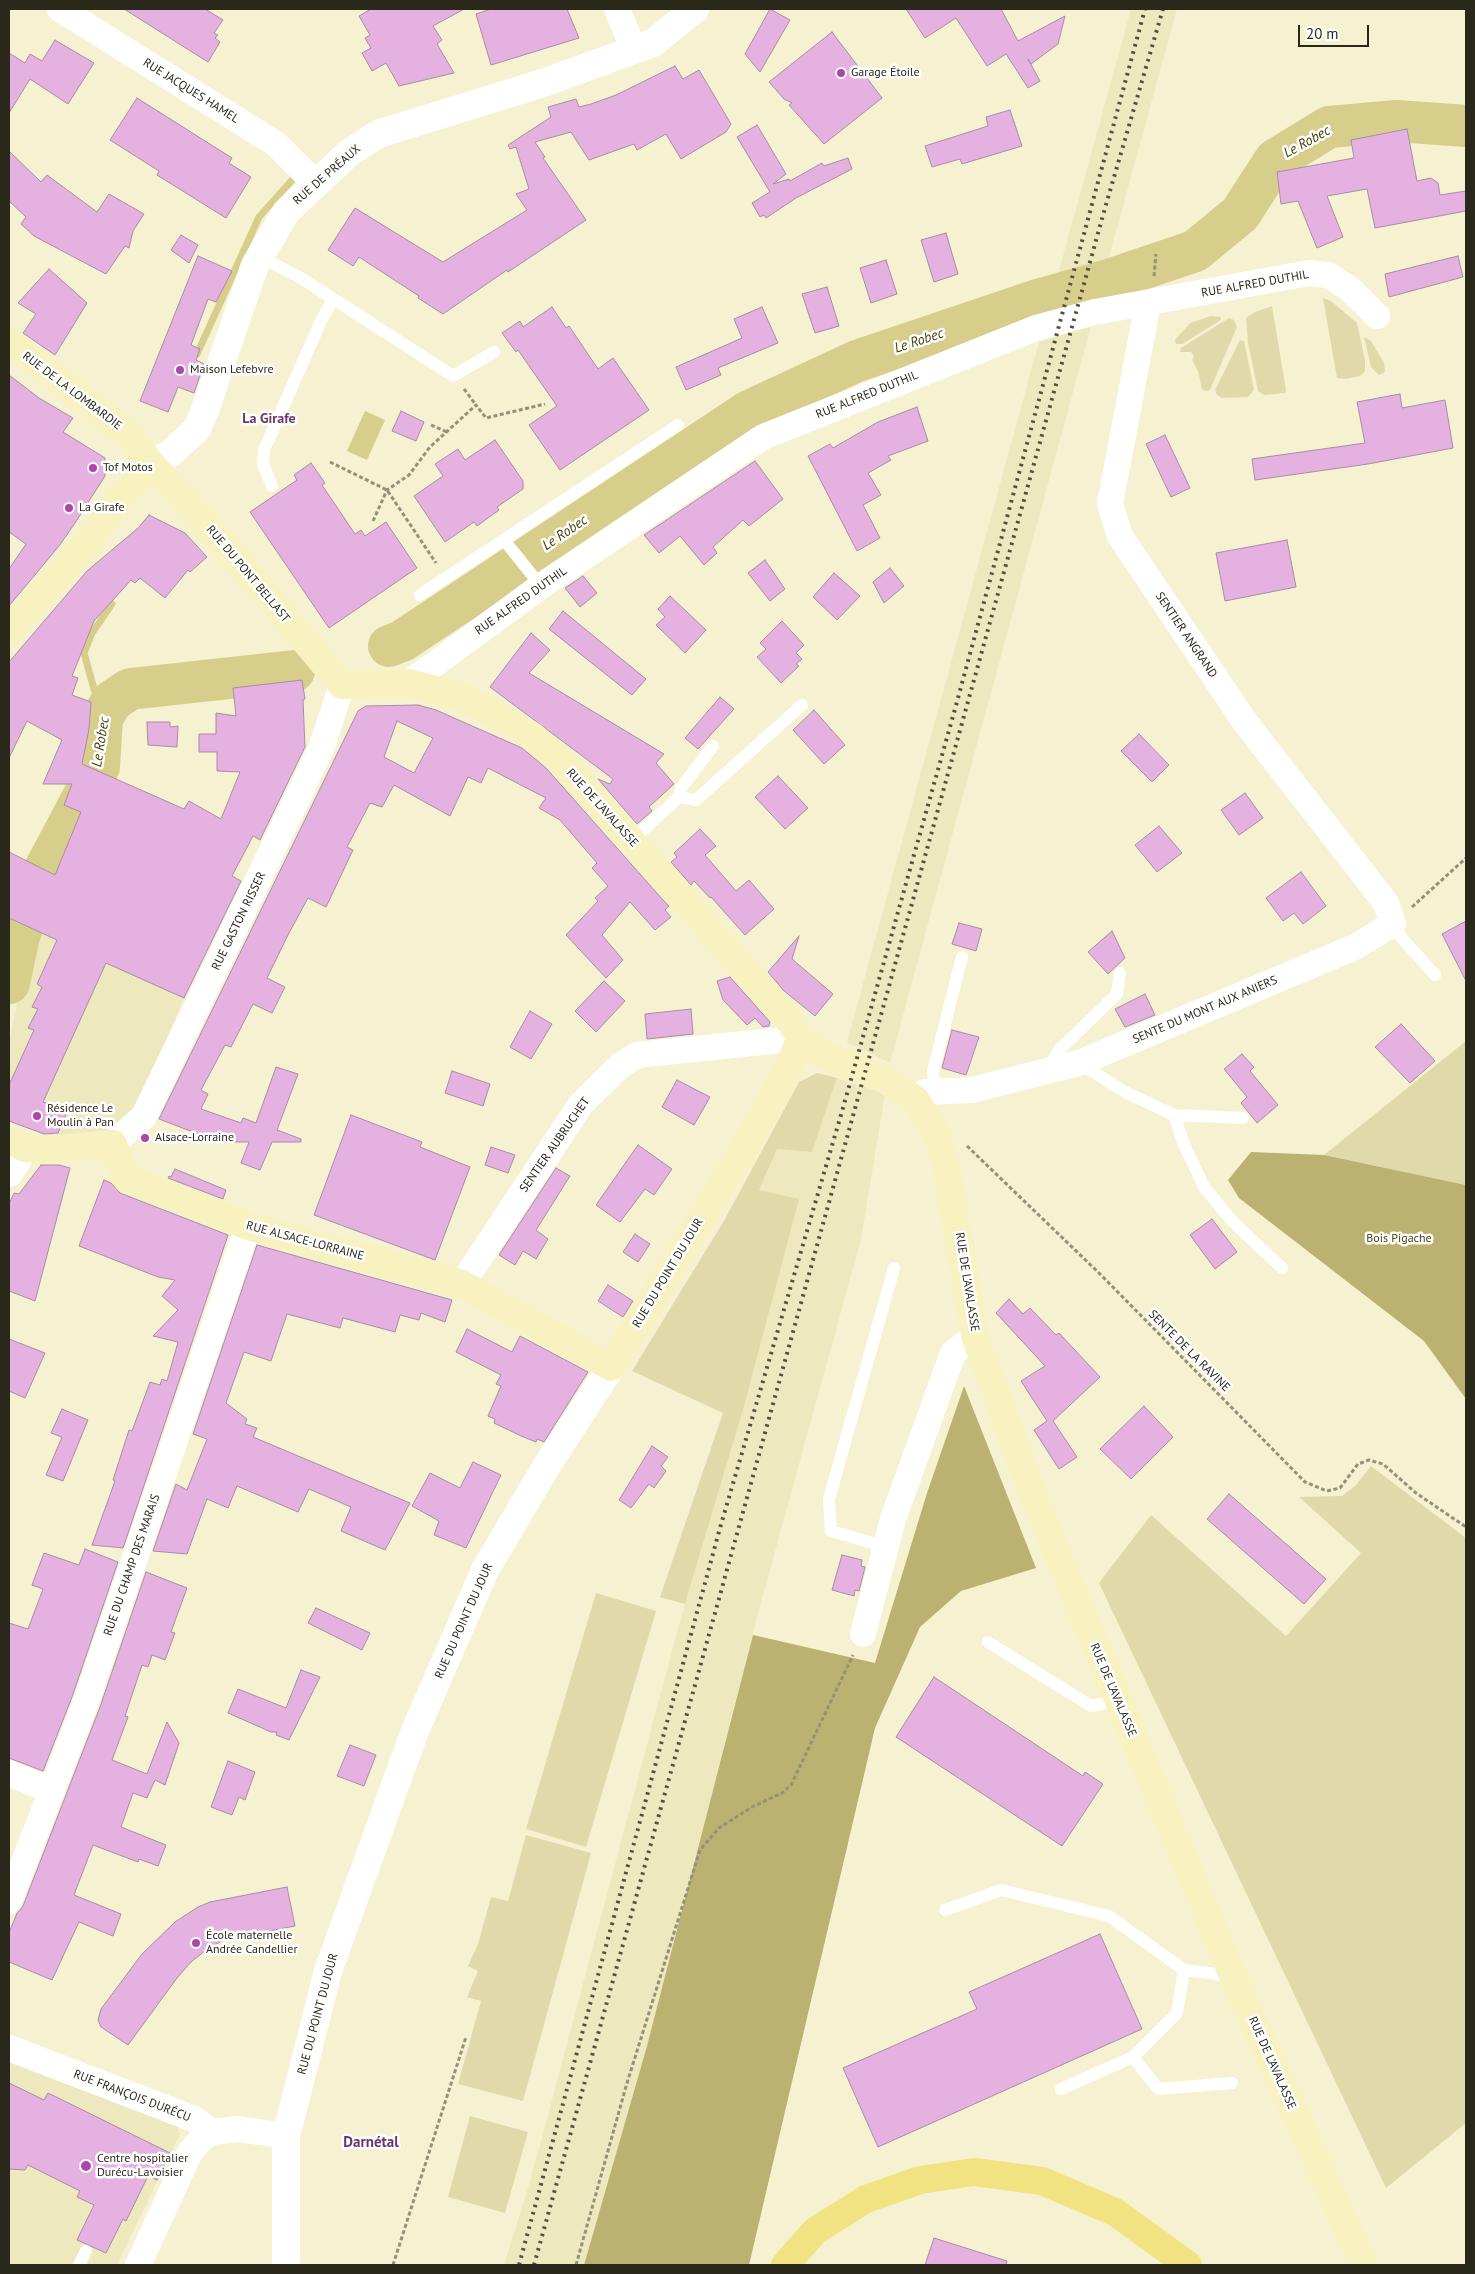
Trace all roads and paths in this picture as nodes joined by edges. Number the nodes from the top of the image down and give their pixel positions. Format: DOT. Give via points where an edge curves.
graph roads {
  1 [pos="60,9"];
  2 [pos="617,9"];
  3 [pos="695,9"];
  4 [pos="634,50"];
  5 [pos="315,182"];
  6 [pos="1156,254"];
  7 [pos="259,256"];
  8 [pos="1151,291"];
  9 [pos="333,299"];
  10 [pos="1377,316"];
  11 [pos="9,342"];
  12 [pos="494,352"];
  13 [pos="545,404"];
  14 [pos="431,425"];
  15 [pos="678,425"];
  16 [pos="446,432"];
  17 [pos="330,462"];
  18 [pos="152,465"];
  19 [pos="272,486"];
  20 [pos="387,490"];
  21 [pos="372,521"];
  22 [pos="504,540"];
  23 [pos="446,578"];
  24 [pos="535,579"];
  25 [pos="420,595"];
  26 [pos="9,631"];
  27 [pos="408,683"];
  28 [pos="342,685"];
  29 [pos="802,705"];
  30 [pos="713,746"];
  31 [pos="679,797"];
  32 [pos="631,841"];
  33 [pos="1466,858"];
  34 [pos="1393,924"];
  35 [pos="962,957"];
  36 [pos="1120,973"];
  37 [pos="1436,975"];
  38 [pos="801,1038"];
  39 [pos="1079,1063"];
  40 [pos="1046,1071"];
  41 [pos="925,1095"];
  42 [pos="1174,1115"];
  43 [pos="1243,1118"];
  44 [pos="17,1144"];
  45 [pos="113,1144"];
  46 [pos="966,1145"];
  47 [pos="9,1173"];
  48 [pos="248,1226"];
  49 [pos="894,1268"];
  50 [pos="1282,1268"];
  51 [pos="462,1284"];
  52 [pos="975,1336"];
  53 [pos="611,1367"];
  54 [pos="1466,1527"];
  55 [pos="886,1547"];
  56 [pos="863,1634"];
  57 [pos="988,1642"];
  58 [pos="1117,1701"];
  59 [pos="9,1773"];
  60 [pos="52,1791"];
  61 [pos="9,1901"];
  62 [pos="944,1910"];
  63 [pos="1184,1970"];
  64 [pos="1232,1976"];
  65 [pos="466,2037"];
  66 [pos="9,2048"];
  67 [pos="1133,2057"];
  68 [pos="1232,2083"];
  69 [pos="1062,2089"];
  70 [pos="212,2132"];
  71 [pos="286,2136"];
  72 [pos="86,2251"];
  73 [pos="79,2265"];
  74 [pos="138,2265"];
  75 [pos="286,2265"];
  76 [pos="393,2265"];
  77 [pos="576,2265"];
  78 [pos="785,2265"];
  79 [pos="1188,2265"];
  80 [pos="1364,2265"];
  1 -- 5 [label="street, RUE JACQUES HAMEL" via="276,144"];
  2 -- 4 [label="street"];
  3 -- 4 [label="street, RUE DE PRÉAUX" via="653,43"];
  4 -- 5 [label="street, RUE DE PRÉAUX" via="543,83 378,134"];
  5 -- 7 [label="street, RUE DE PRÉAUX" via="286,212"];
  6 -- 8 [label="path"];
  7 -- 9 [label="lane"];
  7 -- 18 [label="street, RUE DE PRÉAUX" via="196,429 172,452"];
  8 -- 10 [label="street, RUE ALFRED DUTHIL" via="1309,273 1328,276 1350,289"];
  8 -- 24 [label="street, RUE ALFRED DUTHIL" via="1095,312 1036,328 763,437"];
  8 -- 34 [label="street, SENTIER ANGRAND" via="1110,504 1120,536 1245,722 1386,903"];
  9 -- 12 [label="lane" via="453,376"];
  9 -- 19 [label="lane" via="264,450 262,464"];
  11 -- 18 [label="main road, RUE DE LA LOMBARDIE" via="128,434"];
  13 -- 16 [label="path" via="486,418 476,405"];
  14 -- 16 [label="path"];
  15 -- 22 [label="lane"];
  16 -- 20 [label="path" via="409,475"];
  17 -- 20 [label="path"];
  18 -- 26 [label="main road" via="120,497 87,544"];
  18 -- 28 [label="main road, RUE DU PONT BELLAST" via="204,521"];
  20 -- 21 [label="path"];
  20 -- 23 [label="path"];
  22 -- 23 [label="lane"];
  22 -- 24 [label="lane"];
  23 -- 25 [label="lane"];
  24 -- 27 [label="street, RUE ALFRED DUTHIL"];
  27 -- 28 [label="main road, RUE DE L'AVALASSE"];
  27 -- 32 [label="main road, RUE DE L'AVALASSE" via="456,695 532,735 557,757"];
  28 -- 45 [label="street, RUE GASTON RISSER" via="321,749 144,1116"];
  29 -- 31 [label="lane" via="696,800"];
  30 -- 31 [label="lane" via="681,788"];
  31 -- 32 [label="lane"];
  32 -- 38 [label="main road, RUE DE L'AVALASSE" via="788,1019"];
  33 -- 34 [label="path"];
  34 -- 37 [label="lane" via="1400,937"];
  34 -- 39 [label="street, SENTE DU MONT AUX ANIERS" via="1355,948"];
  35 -- 41 [label="lane"];
  36 -- 40 [label="lane" via="1117,994 1059,1050"];
  38 -- 41 [label="main road, RUE DE L'AVALASSE" via="817,1052"];
  38 -- 51 [label="street, SENTIER AUBRUCHET" via="636,1056 620,1066 581,1104"];
  38 -- 53 [label="main road, RUE DU POINT DU JOUR" via="781,1083"];
  39 -- 40 [label="street, SENTE DU MONT AUX ANIERS"];
  39 -- 42 [label="lane" via="1125,1092"];
  40 -- 41 [label="street, SENTE DU MONT AUX ANIERS" via="972,1090"];
  41 -- 52 [label="main road, RUE DE L'AVALASSE" via="946,1166"];
  42 -- 43 [label="lane"];
  42 -- 50 [label="lane" via="1204,1187 1232,1221"];
  44 -- 45 [label="main road" via="48,1150"];
  44 -- 47 [label="street"];
  45 -- 48 [label="main road, RUE ALSACE-LORRAINE" via="126,1178"];
  46 -- 54 [label="path, SENTE DE LA RAVINE" via="1100,1274 1305,1482 1326,1491 1340,1488 1358,1464 1370,1460 1383,1464 1416,1493"];
  48 -- 51 [label="main road, RUE ALSACE-LORRAINE"];
  48 -- 60 [label="street, RUE DU CHAMP DES MARAIS" via="89,1693"];
  49 -- 55 [label="lane" via="829,1499 831,1531"];
  51 -- 53 [label="main road, RUE ALSACE-LORRAINE"];
  52 -- 55 [label="street" via="953,1353 893,1519"];
  52 -- 58 [label="main road, RUE DE L'AVALASSE" via="1032,1492"];
  53 -- 71 [label="street, RUE DU POINT DU JOUR" via="548,1462 485,1570 414,1733 328,1971"];
  55 -- 56 [label="street"];
  56 -- 77 [label="path" via="791,1785 719,1828 700,1850 627,2083"];
  57 -- 58 [label="lane" via="1091,1706"];
  58 -- 64 [label="main road, RUE DE L'AVALASSE" via="1196,1883"];
  59 -- 60 [label="street"];
  60 -- 61 [label="street, RUE DU CHAMP DES MARAIS"];
  62 -- 63 [label="lane" via="1001,1890 1109,1916"];
  63 -- 64 [label="lane"];
  63 -- 67 [label="lane" via="1177,2013"];
  64 -- 80 [label="main road, RUE DE L'AVALASSE"];
  65 -- 76 [label="path"];
  66 -- 70 [label="street, RUE FRANÇOIS DURÉCU" via="194,2119"];
  67 -- 68 [label="lane" via="1158,2089"];
  67 -- 69 [label="lane"];
  70 -- 71 [label="street" via="238,2129"];
  70 -- 74 [label="street" via="202,2138 189,2154"];
  71 -- 75 [label="street, RUE DU POINT DU JOUR"];
  72 -- 73 [label="lane"];
  78 -- 79 [label="main road" via="815,2231 866,2199 920,2180 974,2172 1042,2181 1115,2212"];
}
